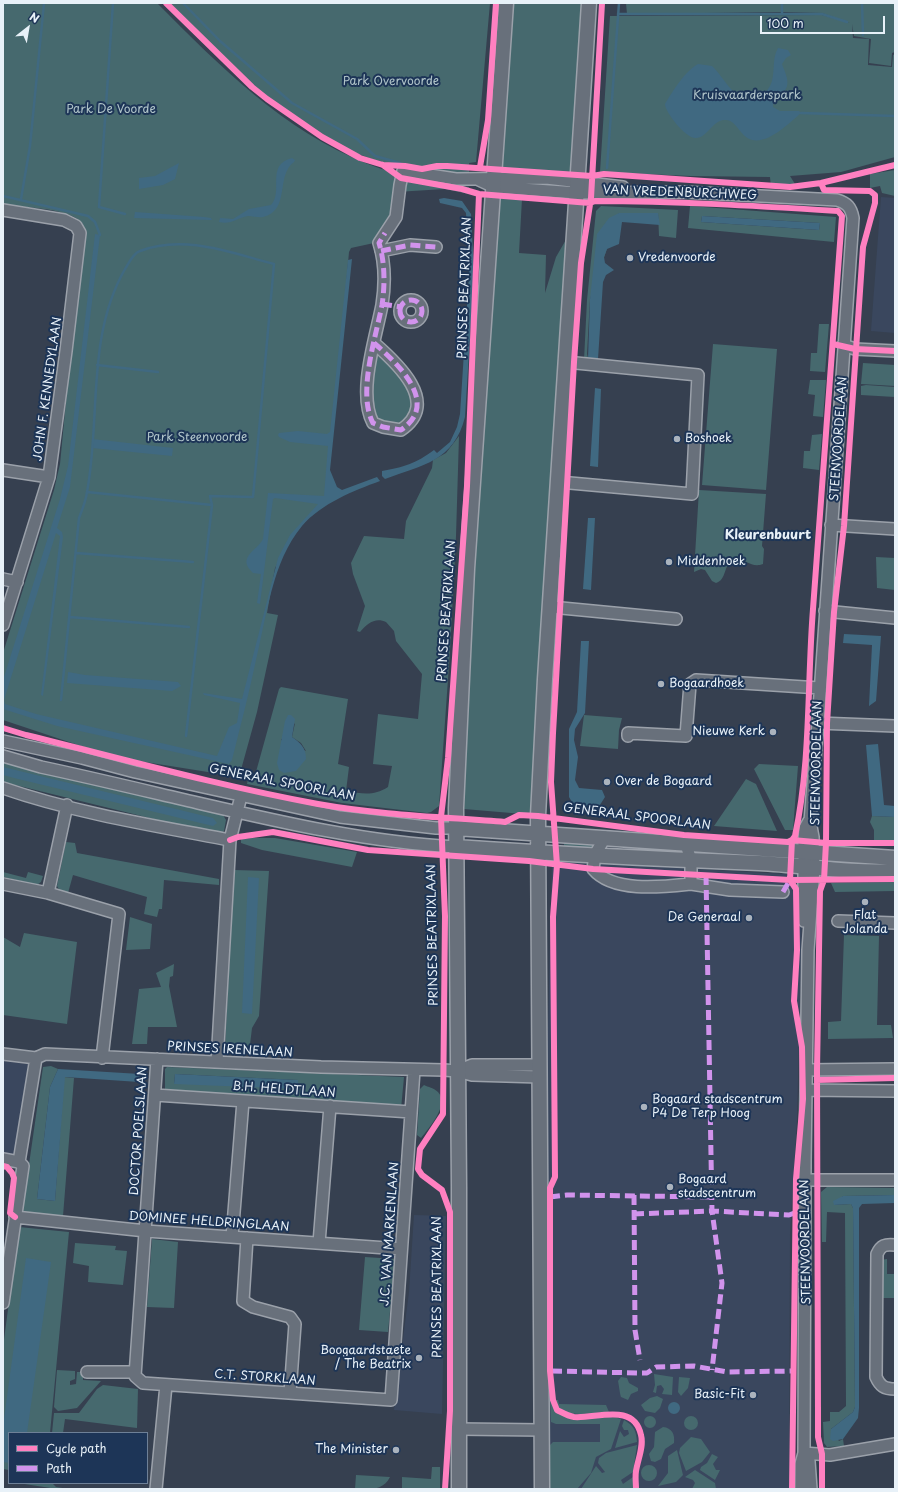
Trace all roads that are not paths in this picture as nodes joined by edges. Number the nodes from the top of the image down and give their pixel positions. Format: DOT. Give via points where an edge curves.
graph roads {
  1 [pos="506,3"];
  2 [pos="589,3"];
  3 [pos="494,182"];
  4 [pos="578,187"];
  5 [pos="845,202"];
  6 [pos="3,210"];
  7 [pos="436,247"];
  8 [pos="381,251"];
  9 [pos="382,304"];
  10 [pos="401,307"];
  11 [pos="374,343"];
  12 [pos="844,345"];
  13 [pos="895,351"];
  14 [pos="566,362"];
  15 [pos="3,470"];
  16 [pos="49,477"];
  17 [pos="558,482"];
  18 [pos="832,525"];
  19 [pos="895,529"];
  20 [pos="3,579"];
  21 [pos="17,582"];
  22 [pos="551,607"];
  23 [pos="825,611"];
  24 [pos="895,618"];
  25 [pos="676,619"];
  26 [pos="3,625"];
  27 [pos="820,688"];
  28 [pos="818,723"];
  29 [pos="895,726"];
  30 [pos="628,736"];
  31 [pos="3,741"];
  32 [pos="3,756"];
  33 [pos="3,788"];
  34 [pos="241,796"];
  35 [pos="67,806"];
  36 [pos="236,812"];
  37 [pos="456,828"];
  38 [pos="540,835"];
  39 [pos="605,837"];
  40 [pos="230,840"];
  41 [pos="686,844"];
  42 [pos="456,847"];
  43 [pos="808,852"];
  44 [pos="540,853"];
  45 [pos="595,855"];
  46 [pos="895,858"];
  47 [pos="691,861"];
  48 [pos="808,868"];
  49 [pos="895,871"];
  50 [pos="3,884"];
  51 [pos="691,884"];
  52 [pos="782,892"];
  53 [pos="48,894"];
  54 [pos="838,921"];
  55 [pos="895,923"];
  56 [pos="3,1054"];
  57 [pos="36,1058"];
  58 [pos="102,1058"];
  59 [pos="157,1059"];
  60 [pos="217,1062"];
  61 [pos="414,1070"];
  62 [pos="807,1070"];
  63 [pos="895,1070"];
  64 [pos="457,1071"];
  65 [pos="540,1071"];
  66 [pos="807,1090"];
  67 [pos="895,1091"];
  68 [pos="155,1095"];
  69 [pos="243,1101"];
  70 [pos="330,1106"];
  71 [pos="411,1112"];
  72 [pos="3,1159"];
  73 [pos="19,1162"];
  74 [pos="805,1180"];
  75 [pos="895,1180"];
  76 [pos="15,1217"];
  77 [pos="146,1231"];
  78 [pos="232,1237"];
  79 [pos="247,1238"];
  80 [pos="319,1243"];
  81 [pos="895,1245"];
  82 [pos="401,1249"];
  83 [pos="3,1303"];
  84 [pos="87,1372"];
  85 [pos="136,1377"];
  86 [pos="166,1385"];
  87 [pos="895,1389"];
  88 [pos="290,1393"];
  89 [pos="391,1400"];
  90 [pos="459,1429"];
  91 [pos="542,1430"];
  92 [pos="895,1444"];
  93 [pos="804,1453"];
  94 [pos="156,1489"];
  95 [pos="459,1489"];
  96 [pos="542,1489"];
  97 [pos="801,1489"];
  98 [pos="811,1489"];
  1 -- 3 [label="main road, PRINSES BEATRIXLAAN"];
  2 -- 4 [label="main road"];
  3 -- 4 [label="street, VAN VREDENBURCHWEG" via="546,178"];
  3 -- 8 [label="street, VAN VREDENBURCHWEG" via="403,170 396,217 379,243"];
  3 -- 37 [label="main road, PRINSES BEATRIXLAAN" via="467,569 458,730"];
  4 -- 5 [label="street, VAN VREDENBURCHWEG" via="619,186 638,191"];
  4 -- 14 [label="main road"];
  5 -- 12 [label="street, STEENVOORDELAAN" via="852,209 853,218"];
  6 -- 16 [label="street, JOHN F. KENNEDYLAAN" via="64,220 76,226 80,233"];
  7 -- 8 [label="street" via="410,245"];
  8 -- 9 [label="street" via="384,276"];
  9 -- 10 [label="street"];
  9 -- 11 [label="street"];
  11 -- 11 [label="street" via="408,376 416,396 416,412 410,423 401,430 373,423 369,416 368,380"];
  12 -- 13 [label="street" via="855,349"];
  12 -- 18 [label="street, STEENVOORDELAAN"];
  14 -- 17 [label="main road"];
  14 -- 17 [label="street" via="698,375 692,494"];
  15 -- 16 [label="street"];
  16 -- 21 [label="street, JOHN F. KENNEDYLAAN"];
  17 -- 22 [label="main road"];
  18 -- 19 [label="street"];
  18 -- 23 [label="street, STEENVOORDELAAN"];
  20 -- 21 [label="street"];
  21 -- 26 [label="street, JOHN F. KENNEDYLAAN"];
  22 -- 25 [label="street"];
  22 -- 38 [label="main road" via="540,770"];
  23 -- 24 [label="street"];
  23 -- 27 [label="street, STEENVOORDELAAN"];
  27 -- 28 [label="street, STEENVOORDELAAN"];
  27 -- 30 [label="street" via="696,680 690,684 686,736 628,733"];
  28 -- 29 [label="street"];
  28 -- 43 [label="street, STEENVOORDELAAN" via="810,821 806,828"];
  31 -- 34 [label="street, GENERAAL SPOORLAAN"];
  32 -- 36 [label="street"];
  33 -- 35 [label="street"];
  34 -- 36 [label="street"];
  34 -- 37 [label="street, GENERAAL SPOORLAAN" via="340,817"];
  35 -- 40 [label="street"];
  35 -- 53 [label="street"];
  36 -- 40 [label="street"];
  36 -- 42 [label="street" via="341,834"];
  37 -- 38 [label="main road, GENERAAL SPOORLAAN"];
  37 -- 42 [label="main road, PRINSES BEATRIXLAAN"];
  38 -- 39 [label="main road, GENERAAL SPOORLAAN"];
  38 -- 44 [label="main road"];
  39 -- 41 [label="main road, GENERAAL SPOORLAAN"];
  39 -- 45 [label="street, GENERAAL SPOORLAAN"];
  40 -- 60 [label="street"];
  41 -- 43 [label="main road, GENERAAL SPOORLAAN"];
  41 -- 47 [label="street, GENERAAL SPOORLAAN"];
  42 -- 44 [label="main road"];
  42 -- 64 [label="main road, PRINSES BEATRIXLAAN"];
  43 -- 46 [label="main road, GENERAAL SPOORLAAN"];
  43 -- 48 [label="street, STEENVOORDELAAN"];
  44 -- 45 [label="main road"];
  44 -- 65 [label="main road"];
  45 -- 47 [label="main road"];
  45 -- 51 [label="street" via="593,869 600,878 654,888"];
  47 -- 48 [label="main road" via="758,863"];
  47 -- 51 [label="street, GENERAAL SPOORLAAN"];
  48 -- 49 [label="main road"];
  48 -- 62 [label="street, STEENVOORDELAAN"];
  50 -- 53 [label="street"];
  51 -- 52 [label="street" via="730,890"];
  53 -- 58 [label="street" via="119,914"];
  54 -- 55 [label="street"];
  56 -- 57 [label="street, PRINSES IRENELAAN"];
  57 -- 58 [label="street, PRINSES IRENELAAN" via="45,1054"];
  57 -- 73 [label="street"];
  58 -- 59 [label="street, PRINSES IRENELAAN"];
  59 -- 60 [label="street, PRINSES IRENELAAN"];
  59 -- 68 [label="street, DOCTOR POELSLAAN"];
  60 -- 61 [label="street, PRINSES IRENELAAN"];
  61 -- 64 [label="street, PRINSES IRENELAAN"];
  61 -- 71 [label="street, J.C. VAN MARKENLAAN"];
  62 -- 63 [label="street"];
  62 -- 66 [label="street, STEENVOORDELAAN"];
  64 -- 65 [label="street, PRINSES IRENELAAN" via="472,1075"];
  64 -- 90 [label="main road, PRINSES BEATRIXLAAN"];
  65 -- 91 [label="main road"];
  66 -- 67 [label="street"];
  66 -- 74 [label="street, STEENVOORDELAAN"];
  68 -- 69 [label="street, B.H. HELDTLAAN"];
  68 -- 77 [label="street, DOCTOR POELSLAAN"];
  69 -- 70 [label="street, B.H. HELDTLAAN"];
  69 -- 78 [label="street"];
  70 -- 71 [label="street, B.H. HELDTLAAN"];
  70 -- 80 [label="street"];
  71 -- 82 [label="street, J.C. VAN MARKENLAAN"];
  72 -- 73 [label="street"];
  73 -- 76 [label="street" via="23,1166"];
  74 -- 75 [label="street"];
  74 -- 93 [label="street, STEENVOORDELAAN"];
  76 -- 77 [label="street, DOMINEE HELDRINGLAAN"];
  76 -- 83 [label="street"];
  77 -- 78 [label="street, DOMINEE HELDRINGLAAN"];
  77 -- 85 [label="street, DOCTOR POELSLAAN"];
  78 -- 79 [label="street, DOMINEE HELDRINGLAAN"];
  79 -- 80 [label="street, DOMINEE HELDRINGLAAN"];
  79 -- 88 [label="street" via="243,1301 253,1307 290,1317 295,1324"];
  80 -- 82 [label="street, DOMINEE HELDRINGLAAN"];
  81 -- 87 [label="street" via="886,1244 877,1254 876,1377 880,1385 887,1389"];
  82 -- 89 [label="street, J.C. VAN MARKENLAAN"];
  84 -- 85 [label="street"];
  85 -- 86 [label="street, C.T. STORKLAAN" via="143,1383"];
  86 -- 88 [label="street, C.T. STORKLAAN"];
  86 -- 94 [label="street"];
  88 -- 89 [label="street, C.T. STORKLAAN"];
  90 -- 91 [label="street"];
  90 -- 95 [label="main road, PRINSES BEATRIXLAAN"];
  91 -- 96 [label="main road"];
  92 -- 93 [label="street" via="830,1455"];
  93 -- 97 [label="street, STEENVOORDELAAN" via="800,1464"];
  93 -- 98 [label="street, STEENVOORDELAAN" via="809,1461"];
}
